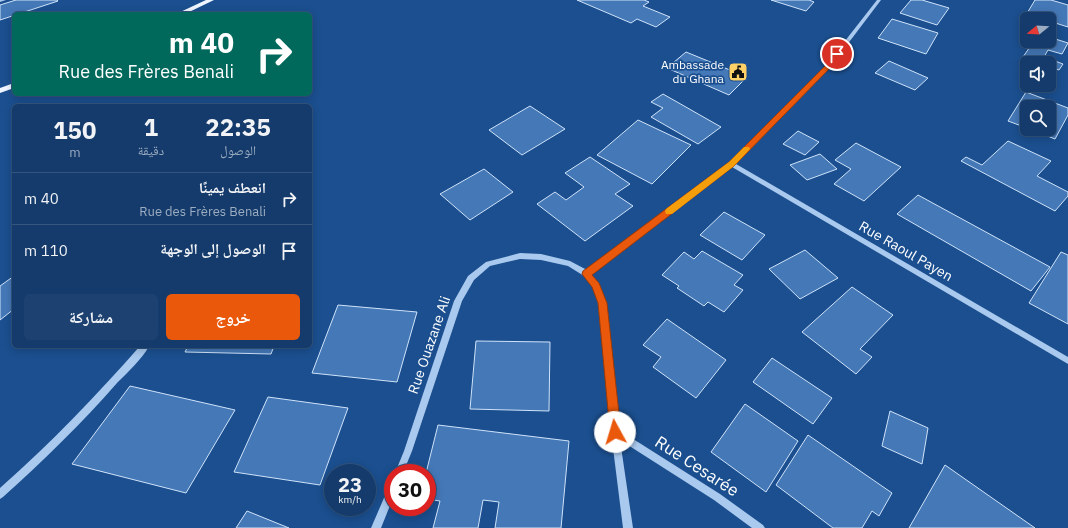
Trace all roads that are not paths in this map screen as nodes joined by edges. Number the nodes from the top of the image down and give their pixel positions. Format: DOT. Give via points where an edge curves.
graph roads {
  1 [pos="4,0"];
  2 [pos="211,0"];
  3 [pos="879,0"];
  4 [pos="0,1"];
  5 [pos="184,12"];
  6 [pos="12,86"];
  7 [pos="0,91"];
  8 [pos="732,164"];
  9 [pos="587,274"];
  10 [pos="143,348"];
  11 [pos="1068,361"];
  12 [pos="615,432"];
  13 [pos="403,464"];
  14 [pos="0,494"];
  15 [pos="384,509"];
  16 [pos="376,528"];
  17 [pos="628,528"];
  18 [pos="760,528"];
  1 -- 4 [label="street"];
  2 -- 5 [label="main road"];
  3 -- 8 [label="street" via="829,65"];
  6 -- 7 [label="main road"];
  8 -- 9 [label="street"];
  8 -- 11 [label="street, Rue Raoul Payen"];
  9 -- 12 [label="street" via="596,286 602,303"];
  9 -- 13 [label="street, Rue Ouazane Ali" via="570,264 541,257 520,256 488,264 471,278 458,301"];
  10 -- 14 [label="street" via="121,375 32,467"];
  12 -- 17 [label="street"];
  12 -- 18 [label="street, Rue Cesarée" via="717,497"];
  15 -- 16 [label="street"];
}
